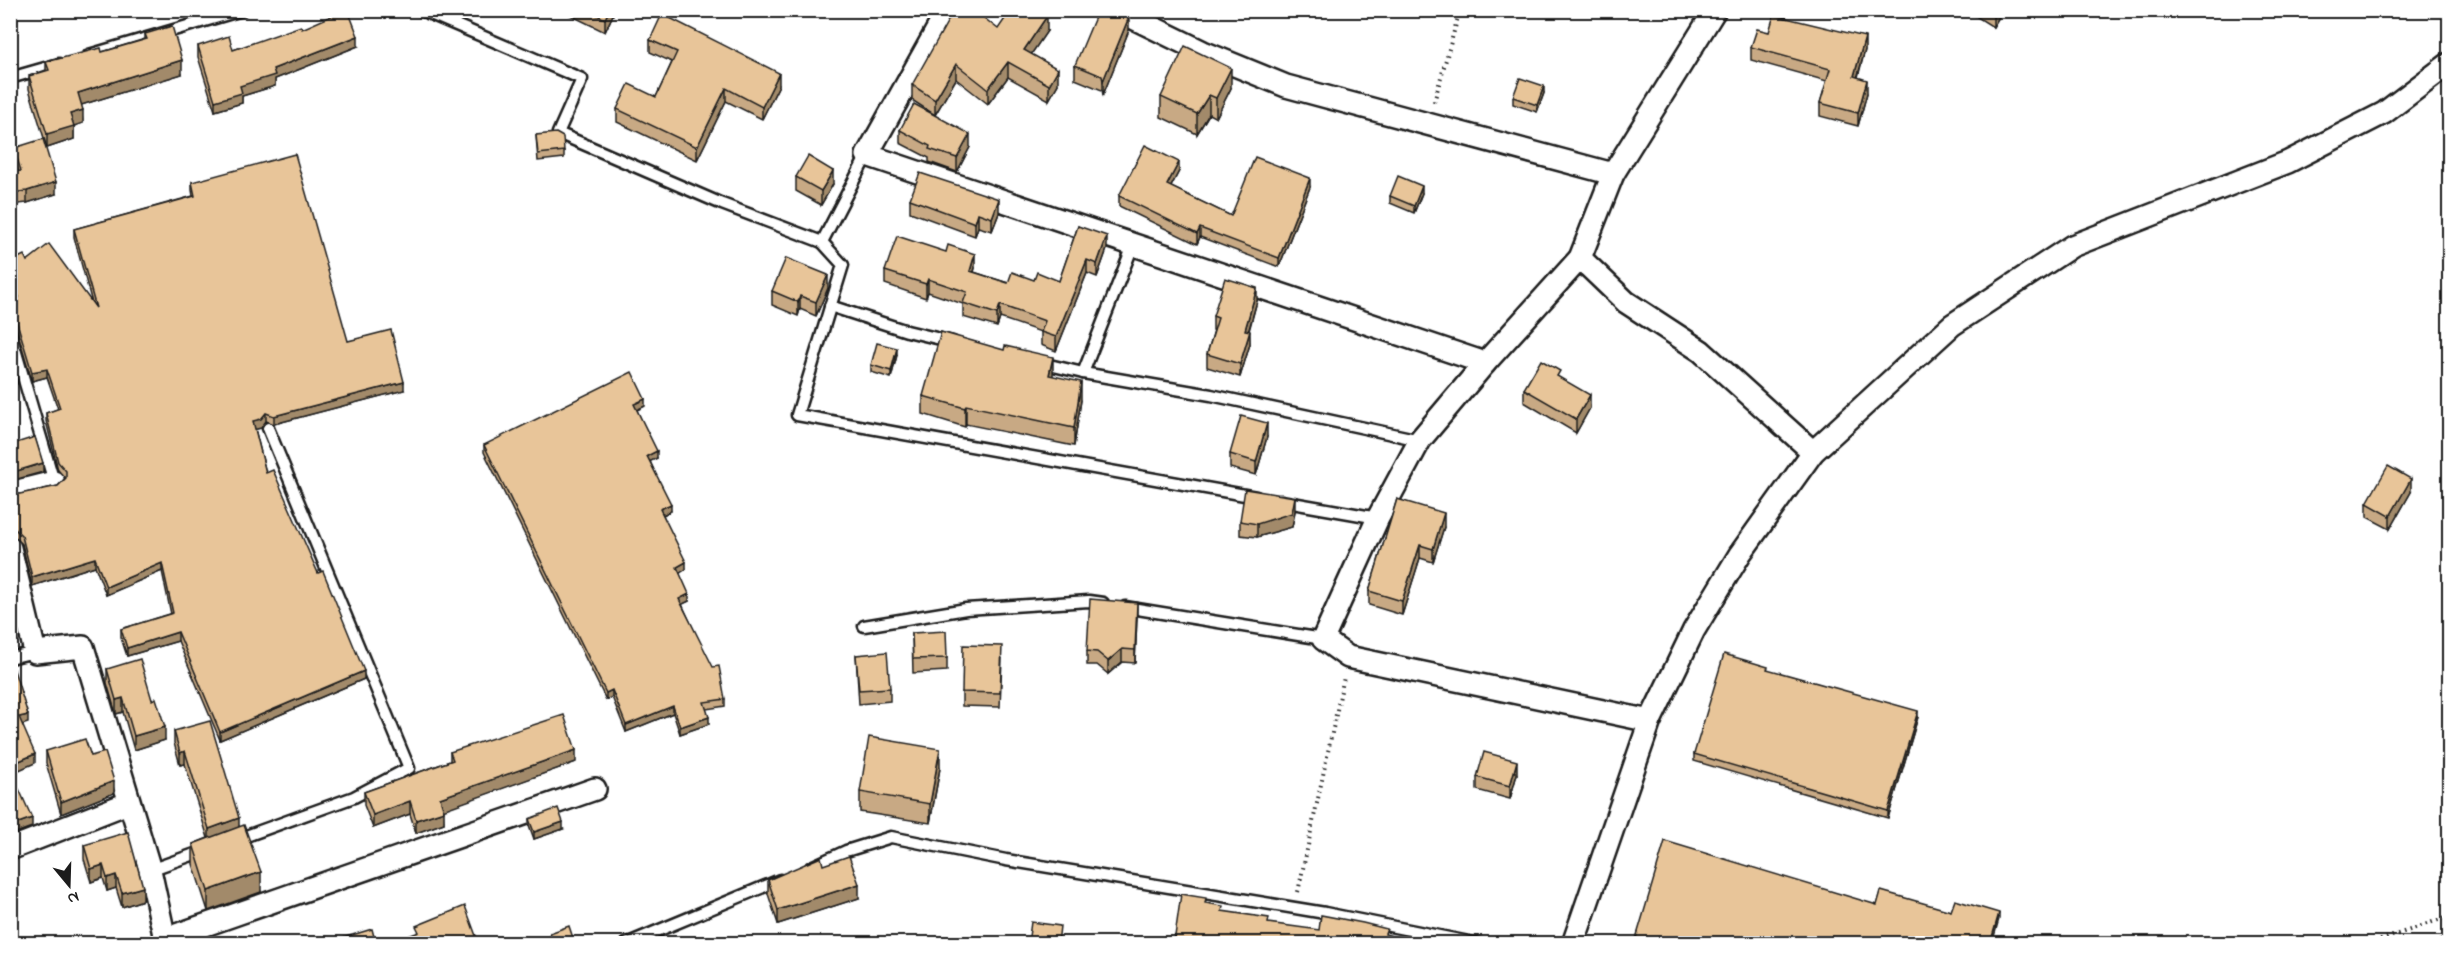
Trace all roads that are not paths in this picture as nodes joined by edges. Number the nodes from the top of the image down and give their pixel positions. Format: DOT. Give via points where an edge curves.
graph roads {
  1 [pos="242,10"];
  2 [pos="421,10"];
  3 [pos="948,10"];
  4 [pos="1117,10"];
  5 [pos="1715,12"];
  6 [pos="2450,63"];
  7 [pos="10,78"];
  8 [pos="867,155"];
  9 [pos="1613,174"];
  10 [pos="822,242"];
  11 [pos="1134,243"];
  12 [pos="1580,258"];
  13 [pos="830,306"];
  14 [pos="10,332"];
  15 [pos="962,344"];
  16 [pos="1028,360"];
  17 [pos="1485,363"];
  18 [pos="1083,373"];
  19 [pos="268,428"];
  20 [pos="1420,440"];
  21 [pos="1813,452"];
  22 [pos="54,482"];
  23 [pos="10,493"];
  24 [pos="1378,518"];
  25 [pos="10,548"];
  26 [pos="864,626"];
  27 [pos="1323,639"];
  28 [pos="35,652"];
  29 [pos="10,658"];
  30 [pos="1650,720"];
  31 [pos="595,789"];
  32 [pos="128,803"];
  33 [pos="10,849"];
  34 [pos="150,870"];
  35 [pos="802,870"];
  36 [pos="792,875"];
  37 [pos="166,941"];
  38 [pos="626,944"];
  39 [pos="1479,944"];
  40 [pos="1573,944"];
  1 -- 7 [label="lane"];
  2 -- 10 [label="lane" via="582,79 558,133 722,204"];
  3 -- 8 [label="street"];
  4 -- 9 [label="street" via="1203,52 1286,86"];
  5 -- 9 [label="street"];
  6 -- 21 [label="street" via="2384,113 2288,162 2072,246 1952,325"];
  8 -- 10 [label="lane"];
  8 -- 11 [label="street"];
  9 -- 12 [label="street"];
  10 -- 13 [label="lane" via="843,265"];
  11 -- 17 [label="street"];
  11 -- 18 [label="lane"];
  12 -- 17 [label="street"];
  12 -- 21 [label="street" via="1626,302 1701,351"];
  13 -- 15 [label="lane"];
  13 -- 24 [label="lane" via="797,415"];
  14 -- 22 [label="lane"];
  16 -- 18 [label="lane"];
  17 -- 20 [label="street"];
  18 -- 20 [label="lane" via="1211,395"];
  19 -- 34 [label="lane" via="409,768 354,797"];
  20 -- 24 [label="street"];
  21 -- 30 [label="street" via="1740,554 1700,620"];
  22 -- 23 [label="street"];
  24 -- 27 [label="street"];
  25 -- 28 [label="street"];
  26 -- 27 [label="lane" via="966,609 1089,601"];
  27 -- 30 [label="street" via="1348,657"];
  28 -- 29 [label="lane"];
  28 -- 32 [label="street" via="83,647"];
  30 -- 40 [label="street"];
  31 -- 37 [label="street"];
  32 -- 33 [label="street"];
  32 -- 34 [label="street"];
  34 -- 37 [label="street"];
  35 -- 39 [label="lane" via="891,837"];
  36 -- 38 [label="lane"];
}
